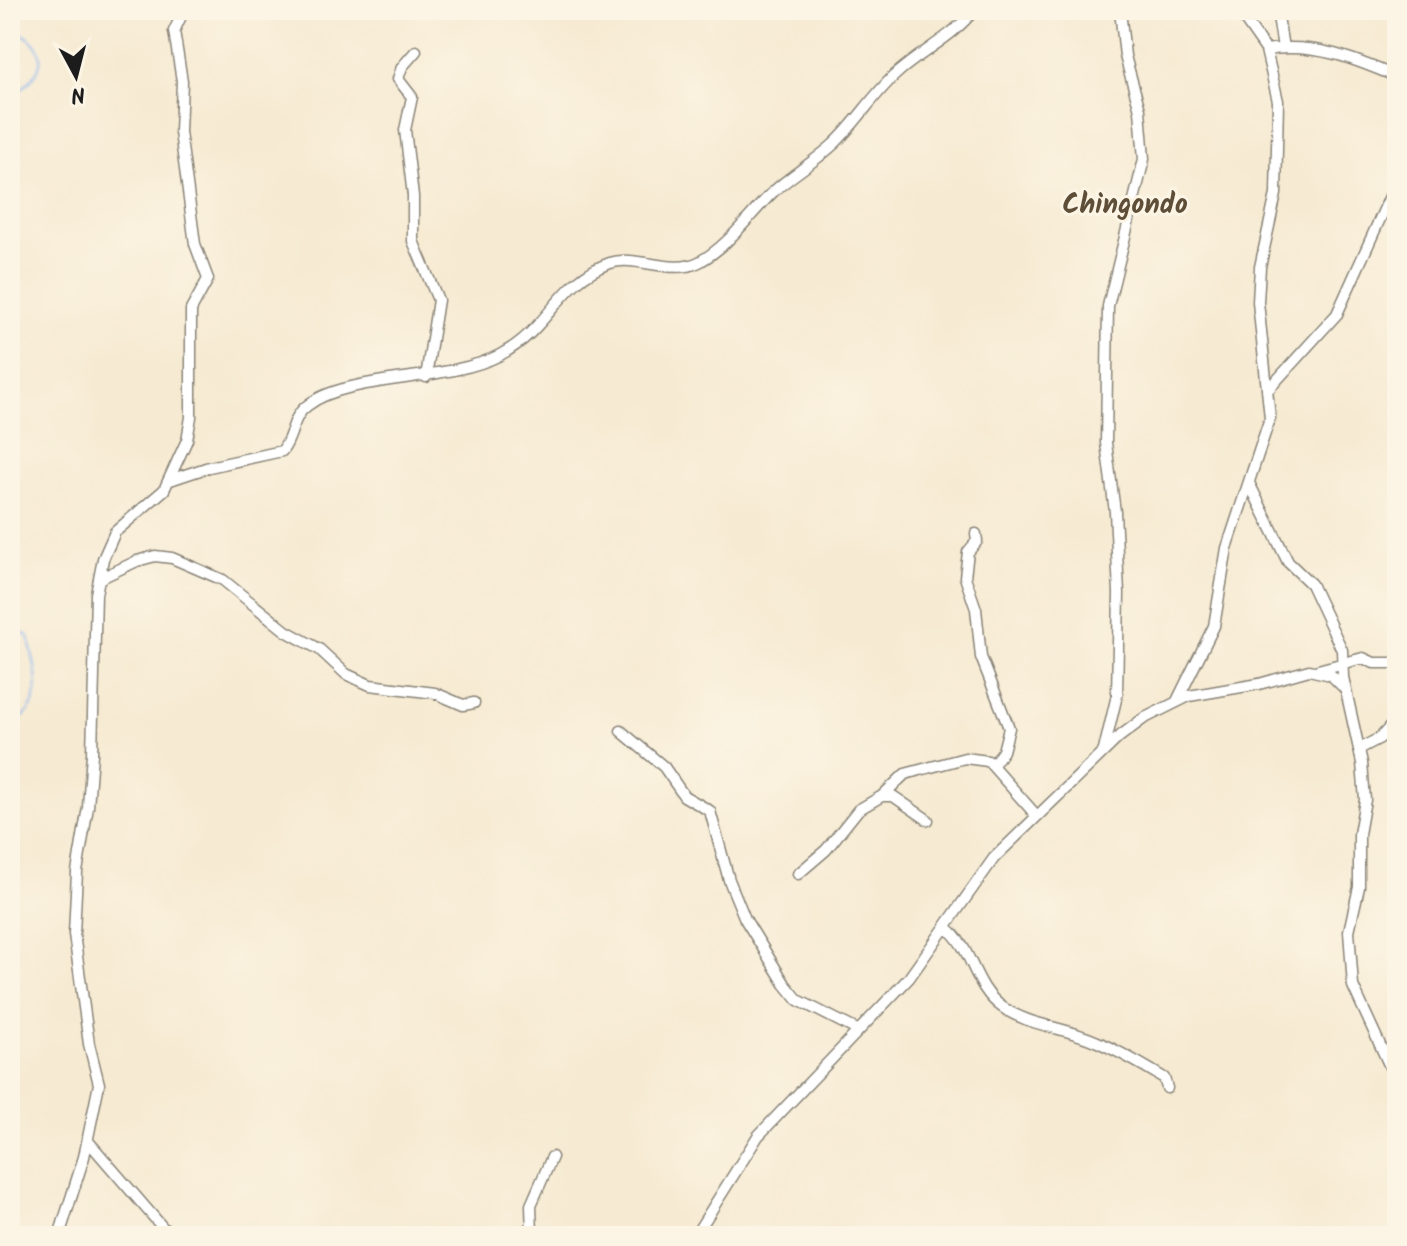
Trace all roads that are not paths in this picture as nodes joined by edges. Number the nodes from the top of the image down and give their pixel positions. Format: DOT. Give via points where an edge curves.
graph roads {
  1 [pos="184,10"];
  2 [pos="974,10"];
  3 [pos="1120,10"];
  4 [pos="1238,10"];
  5 [pos="1277,10"];
  6 [pos="1283,48"];
  7 [pos="1266,50"];
  8 [pos="416,51"];
  9 [pos="1397,77"];
  10 [pos="1397,181"];
  11 [pos="426,377"];
  12 [pos="1267,391"];
  13 [pos="170,480"];
  14 [pos="1249,483"];
  15 [pos="976,534"];
  16 [pos="99,579"];
  17 [pos="1342,662"];
  18 [pos="1397,663"];
  19 [pos="1317,670"];
  20 [pos="1346,690"];
  21 [pos="1177,701"];
  22 [pos="474,703"];
  23 [pos="1397,719"];
  24 [pos="621,731"];
  25 [pos="1359,749"];
  26 [pos="1103,752"];
  27 [pos="993,765"];
  28 [pos="882,796"];
  29 [pos="1036,815"];
  30 [pos="928,820"];
  31 [pos="798,874"];
  32 [pos="947,928"];
  33 [pos="857,1030"];
  34 [pos="1397,1082"];
  35 [pos="1167,1088"];
  36 [pos="88,1141"];
  37 [pos="552,1157"];
  38 [pos="59,1236"];
  39 [pos="170,1236"];
  40 [pos="532,1236"];
  41 [pos="695,1236"];
  1 -- 13 [label="street" via="174,31 182,81 180,132 195,244 208,273 191,310 190,430"];
  2 -- 11 [label="street" via="948,38 895,75 834,145 774,191 713,253 687,266 643,266 623,260 591,271 563,295 541,326 515,346 482,363"];
  3 -- 26 [label="street" via="1144,159 1108,306 1106,443 1119,593 1117,695"];
  4 -- 7 [label="street"];
  5 -- 6 [label="street"];
  6 -- 7 [label="street"];
  6 -- 9 [label="street" via="1354,58"];
  7 -- 12 [label="street" via="1278,101 1276,194 1258,302"];
  8 -- 11 [label="street" via="398,79 412,97 405,130 413,241 438,300"];
  10 -- 12 [label="street" via="1337,314"];
  11 -- 13 [label="street" via="321,397 296,417 282,451"];
  12 -- 14 [label="street" via="1267,436"];
  13 -- 16 [label="street" via="115,532"];
  14 -- 17 [label="street" via="1288,562 1305,576 1331,621"];
  14 -- 21 [label="street" via="1227,548 1214,626"];
  15 -- 27 [label="street" via="965,577 976,609 981,657 1009,728"];
  16 -- 22 [label="street" via="137,561 172,558 223,580 346,674 370,685"];
  16 -- 36 [label="street" via="92,754 74,912 76,960 99,1084"];
  17 -- 18 [label="street" via="1363,658"];
  17 -- 19 [label="street"];
  17 -- 20 [label="street"];
  19 -- 20 [label="street"];
  19 -- 21 [label="street"];
  20 -- 25 [label="street"];
  21 -- 26 [label="street" via="1143,719"];
  23 -- 25 [label="street" via="1380,738"];
  24 -- 33 [label="street" via="664,767 684,796 710,811 745,919 785,984 798,1000"];
  25 -- 34 [label="street" via="1365,800 1359,887 1349,931 1353,986"];
  26 -- 29 [label="street"];
  27 -- 28 [label="street" via="977,758 953,760 905,774"];
  27 -- 29 [label="street"];
  28 -- 30 [label="street" via="893,796"];
  28 -- 31 [label="street" via="858,810 826,850"];
  29 -- 32 [label="street" via="994,858"];
  32 -- 33 [label="street" via="909,978"];
  32 -- 35 [label="street" via="965,948 979,983 1001,1006 1047,1028 1092,1039 1164,1078"];
  33 -- 41 [label="street" via="758,1136"];
  36 -- 38 [label="street"];
  36 -- 39 [label="street"];
  37 -- 40 [label="street" via="531,1205"];
}
